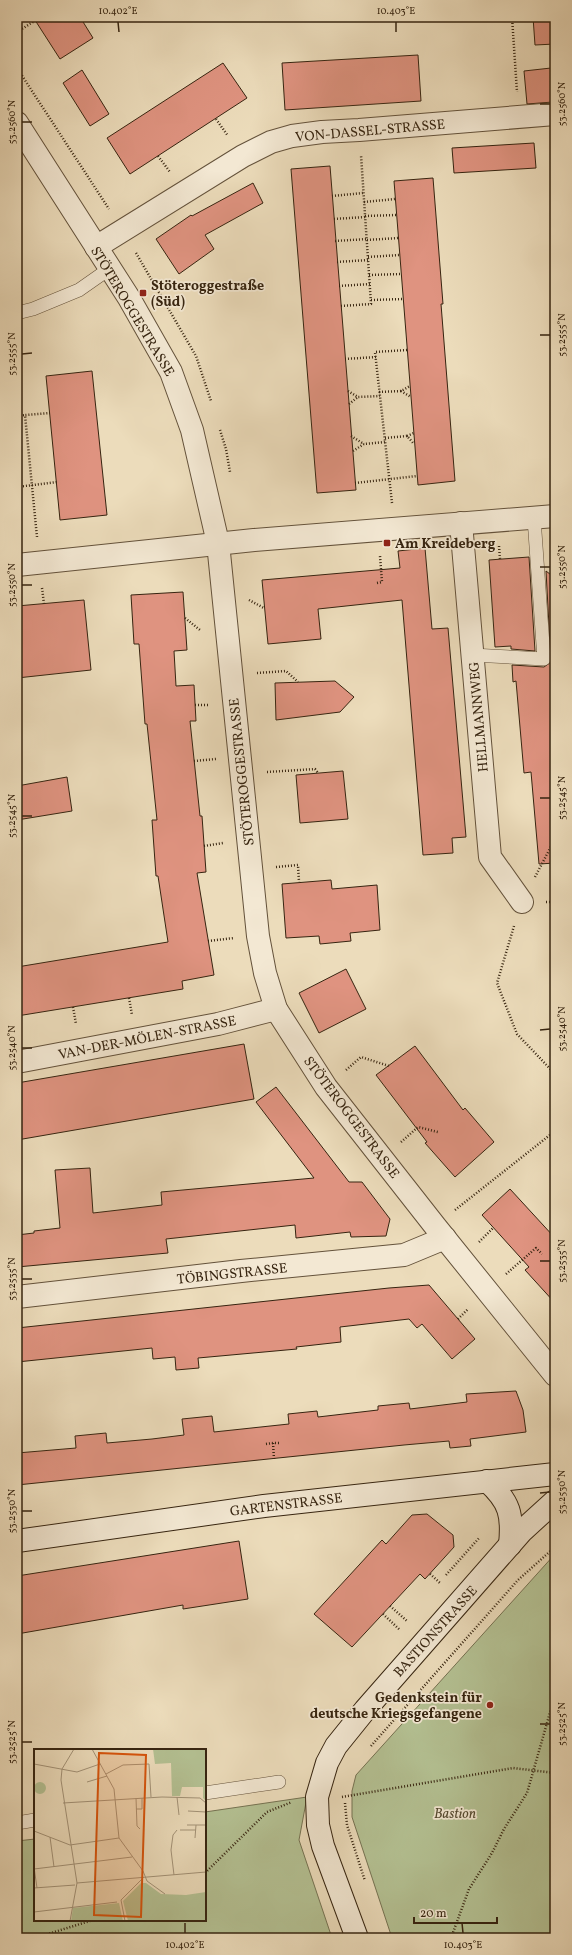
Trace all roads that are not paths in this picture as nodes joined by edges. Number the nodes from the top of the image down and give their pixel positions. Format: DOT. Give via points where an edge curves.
graph roads {
  1 [pos="555,114"];
  2 [pos="17,123"];
  3 [pos="96,247"];
  4 [pos="109,269"];
  5 [pos="17,313"];
  6 [pos="555,516"];
  7 [pos="534,518"];
  8 [pos="461,523"];
  9 [pos="218,543"];
  10 [pos="17,564"];
  11 [pos="472,655"];
  12 [pos="522,902"];
  13 [pos="276,1009"];
  14 [pos="17,1062"];
  15 [pos="440,1232"];
  16 [pos="17,1297"];
  17 [pos="555,1375"];
  18 [pos="555,1474"];
  19 [pos="487,1481"];
  20 [pos="555,1501"];
  21 [pos="17,1541"];
  22 [pos="510,1545"];
  23 [pos="279,1782"];
  24 [pos="206,1793"];
  25 [pos="34,1820"];
  26 [pos="17,1823"];
  27 [pos="357,1938"];
  1 -- 3 [label="street, VON-DASSEL-STRASSE" via="322,132 271,142 243,156"];
  2 -- 3 [label="street, STÖTEROGGESTRASSE"];
  3 -- 4 [label="street, STÖTEROGGESTRASSE"];
  4 -- 5 [label="lane" via="79,290"];
  4 -- 9 [label="street, STÖTEROGGESTRASSE" via="129,298 171,372 192,430"];
  6 -- 7 [label="street"];
  7 -- 8 [label="street"];
  7 -- 11 [label="lane" via="544,659"];
  8 -- 9 [label="street"];
  8 -- 11 [label="street, HELLMANNWEG"];
  9 -- 10 [label="street"];
  9 -- 13 [label="street, STÖTEROGGESTRASSE" via="258,936 265,973"];
  11 -- 12 [label="street, HELLMANNWEG" via="490,857"];
  13 -- 14 [label="street, VAN-DER-MÖLEN-STRASSE" via="218,1024"];
  13 -- 15 [label="street, STÖTEROGGESTRASSE" via="326,1087"];
  15 -- 16 [label="street, TÖBINGSTRASSE" via="404,1255"];
  15 -- 17 [label="street, STÖTEROGGESTRASSE"];
  18 -- 19 [label="street, GARTENSTRASSE"];
  19 -- 21 [label="street, GARTENSTRASSE" via="264,1506"];
  19 -- 22 [label="street" via="505,1499 509,1508 512,1529"];
  20 -- 22 [label="street, BASTIONSTRASSE"];
  22 -- 27 [label="street, BASTIONSTRASSE" via="345,1734 327,1763 317,1797 318,1825 323,1846"];
  23 -- 24 [label="lane"];
  25 -- 26 [label="lane"];
}
